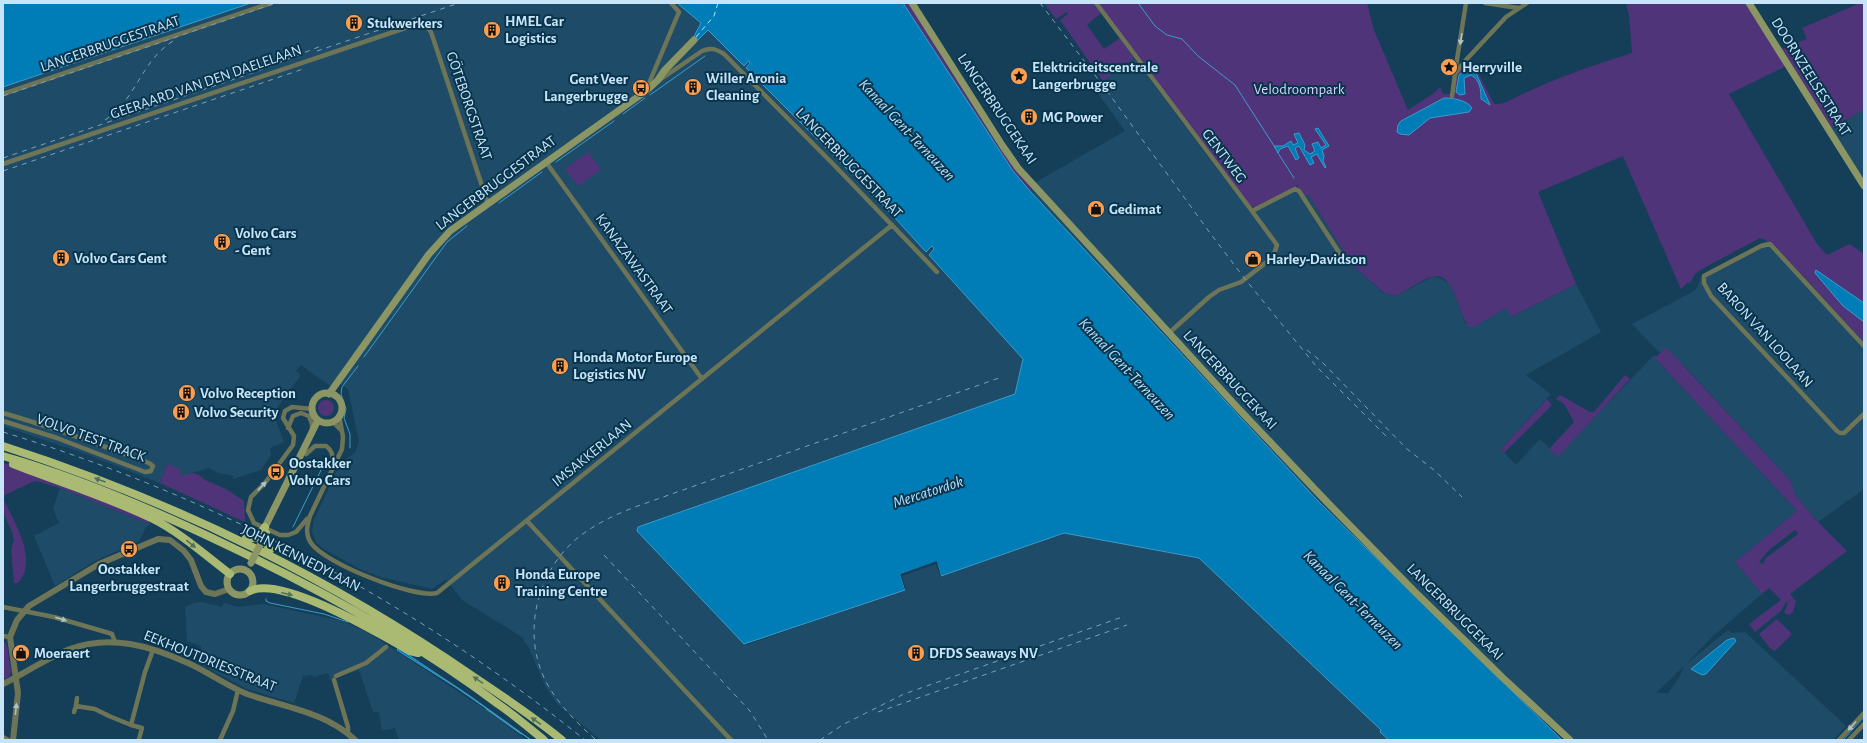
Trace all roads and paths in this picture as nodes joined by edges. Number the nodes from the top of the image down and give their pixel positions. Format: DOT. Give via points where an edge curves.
graph roads {
  1 [pos="270,3"];
  2 [pos="671,3"];
  3 [pos="912,3"];
  4 [pos="1096,3"];
  5 [pos="1466,3"];
  6 [pos="1485,3"];
  7 [pos="1527,3"];
  8 [pos="1749,3"];
  9 [pos="1502,6"];
  10 [pos="1519,8"];
  11 [pos="1506,17"];
  12 [pos="417,24"];
  13 [pos="694,40"];
  14 [pos="1455,74"];
  15 [pos="658,80"];
  16 [pos="646,91"];
  17 [pos="3,94"];
  18 [pos="1452,96"];
  19 [pos="546,162"];
  20 [pos="3,164"];
  21 [pos="1864,186"];
  22 [pos="488,204"];
  23 [pos="1252,211"];
  24 [pos="892,226"];
  25 [pos="1346,263"];
  26 [pos="937,272"];
  27 [pos="1170,333"];
  28 [pos="1864,346"];
  29 [pos="342,378"];
  30 [pos="702,380"];
  31 [pos="329,394"];
  32 [pos="337,398"];
  33 [pos="312,409"];
  34 [pos="3,413"];
  35 [pos="1864,414"];
  36 [pos="339,415"];
  37 [pos="3,421"];
  38 [pos="323,422"];
  39 [pos="288,428"];
  40 [pos="341,431"];
  41 [pos="309,438"];
  42 [pos="3,446"];
  43 [pos="306,454"];
  44 [pos="3,456"];
  45 [pos="3,460"];
  46 [pos="332,471"];
  47 [pos="114,484"];
  48 [pos="310,516"];
  49 [pos="527,521"];
  50 [pos="267,528"];
  51 [pos="246,570"];
  52 [pos="230,574"];
  53 [pos="229,589"];
  54 [pos="250,591"];
  55 [pos="3,607"];
  56 [pos="23,611"];
  57 [pos="3,636"];
  58 [pos="10,637"];
  59 [pos="385,637"];
  60 [pos="114,642"];
  61 [pos="398,644"];
  62 [pos="386,647"];
  63 [pos="153,650"];
  64 [pos="418,653"];
  65 [pos="446,657"];
  66 [pos="16,678"];
  67 [pos="3,684"];
  68 [pos="238,690"];
  69 [pos="77,698"];
  70 [pos="76,706"];
  71 [pos="74,712"];
  72 [pos="1864,713"];
  73 [pos="1864,724"];
  74 [pos="131,725"];
  75 [pos="348,733"];
  76 [pos="3,737"];
  77 [pos="139,739"];
  78 [pos="8,740"];
  79 [pos="13,740"];
  80 [pos="220,740"];
  81 [pos="355,740"];
  82 [pos="539,740"];
  83 [pos="544,740"];
  84 [pos="562,740"];
  85 [pos="731,740"];
  86 [pos="1570,740"];
  87 [pos="1839,740"];
  88 [pos="1849,740"];
  1 -- 17 [label="street, LANGERBRUGGESTRAAT"];
  2 -- 16 [label="street" via="679,12"];
  3 -- 27 [label="main road, LANGERBRUGGEKAAI" via="1018,168"];
  4 -- 23 [label="street, GENTWEG"];
  5 -- 14 [label="street, one-way"];
  6 -- 9 [label="street"];
  7 -- 10 [label="street"];
  8 -- 21 [label="main road, DOORNZEELSESTRAAT"];
  9 -- 10 [label="street"];
  9 -- 11 [label="street" via="1506,9"];
  10 -- 11 [label="street"];
  11 -- 14 [label="street"];
  12 -- 20 [label="street, GEERAARD VAN DEN DAELELAAN"];
  12 -- 22 [label="street, GÖTEBORGSTRAAT" via="431,32"];
  13 -- 15 [label="main road"];
  14 -- 18 [label="street"];
  15 -- 16 [label="main road, LANGERBRUGGESTRAAT"];
  15 -- 24 [label="street, LANGERBRUGGESTRAAT" via="702,51 708,48 716,49 724,54"];
  16 -- 19 [label="main road, LANGERBRUGGESTRAAT"];
  19 -- 22 [label="main road, LANGERBRUGGESTRAAT"];
  19 -- 30 [label="street, KANAZAWASTRAAT"];
  22 -- 29 [label="main road, LANGERBRUGGESTRAAT" via="450,231 435,246"];
  23 -- 25 [label="street" via="1295,189 1299,191"];
  23 -- 27 [label="street, GENTWEG" via="1277,245 1273,258 1241,282 1219,290 1209,297"];
  24 -- 26 [label="street, LANGERBRUGGESTRAAT"];
  24 -- 30 [label="street, IMSAKKERLAAN"];
  27 -- 86 [label="main road, LANGERBRUGGEKAAI" via="1277,450 1409,586"];
  28 -- 35 [label="street, BARON VAN LOOLAAN" via="1770,244 1761,246 1704,276 1704,283 1711,296 1837,431 1844,433"];
  29 -- 31 [label="main road, LANGERBRUGGESTRAAT"];
  29 -- 32 [label="main road, LANGERBRUGGESTRAAT"];
  30 -- 49 [label="street, IMSAKKERLAAN"];
  31 -- 32 [label="main road"];
  31 -- 33 [label="main road, LANGERBRUGGESTRAAT" via="318,396"];
  32 -- 36 [label="main road, LANGERBRUGGESTRAAT" via="341,406"];
  33 -- 38 [label="main road"];
  33 -- 39 [label="street" via="288,408 283,418"];
  34 -- 37 [label="street, VOLVO TEST TRACK" via="56,429 153,466 151,471 146,472"];
  36 -- 38 [label="main road"];
  36 -- 40 [label="street"];
  38 -- 40 [label="street" via="334,423"];
  38 -- 41 [label="main road"];
  38 -- 43 [label="main road"];
  39 -- 41 [label="street" via="293,416 297,413 305,414 309,416 312,424"];
  48 -- 39 [label="street, one-way" via="296,532 284,536 254,523 248,510 251,497 266,483 293,445 294,436"];
  40 -- 46 [label="street" via="342,449"];
  41 -- 50 [label="main road"];
  47 -- 42 [label="highway, JOHN KENNEDYLAAN, one-way"];
  43 -- 46 [label="street" via="315,446 326,446 333,456"];
  43 -- 50 [label="main road"];
  44 -- 83 [label="highway, JOHN KENNEDYLAAN" via="154,511 298,580 426,654 498,703"];
  45 -- 52 [label="highway, one-way" via="153,519 174,531"];
  45 -- 64 [label="highway, JOHN KENNEDYLAAN" via="91,490 176,525 299,584"];
  46 -- 48 [label="street"];
  47 -- 50 [label="highway, bridge" via="137,491 246,538 256,538"];
  47 -- 65 [label="highway, JOHN KENNEDYLAAN" via="307,574"];
  48 -- 49 [label="street, IMSAKKERLAAN" via="308,538 316,550 390,586 426,595 437,593"];
  49 -- 85 [label="street"];
  50 -- 51 [label="main road, bridge"];
  50 -- 65 [label="highway, bridge" via="266,543 270,550 370,606"];
  51 -- 52 [label="main road" via="236,570"];
  51 -- 54 [label="main road" via="253,579"];
  52 -- 53 [label="main road" via="227,581"];
  53 -- 54 [label="main road" via="239,595"];
  53 -- 56 [label="street" via="215,594 206,592 191,560 177,544 170,540 158,539 99,564 35,601"];
  54 -- 59 [label="highway, one-way" via="260,588 296,596 349,616"];
  55 -- 56 [label="street"];
  56 -- 58 [label="street"];
  56 -- 60 [label="street, one-way" via="112,634"];
  57 -- 58 [label="street"];
  58 -- 66 [label="street"];
  59 -- 61 [label="highway"];
  59 -- 62 [label="highway" via="388,641"];
  60 -- 63 [label="street, EEKHOUTDRIESSTRAAT"];
  60 -- 66 [label="street, EEKHOUTDRIESSTRAAT" via="70,649"];
  61 -- 62 [label="highway"];
  61 -- 64 [label="highway"];
  62 -- 75 [label="street" via="366,663 335,678"];
  63 -- 68 [label="street, EEKHOUTDRIESSTRAAT" via="192,666"];
  63 -- 74 [label="street"];
  64 -- 82 [label="highway, JOHN KENNEDYLAAN"];
  84 -- 65 [label="highway, JOHN KENNEDYLAAN, one-way"];
  66 -- 67 [label="street, EEKHOUTDRIESSTRAAT"];
  79 -- 66 [label="street, one-way" via="18,693"];
  68 -- 75 [label="street, EEKHOUTDRIESSTRAAT" via="316,716"];
  68 -- 80 [label="street" via="233,711"];
  69 -- 70 [label="street"];
  70 -- 71 [label="street"];
  70 -- 74 [label="street" via="95,709"];
  72 -- 87 [label="street, one-way"];
  73 -- 88 [label="street"];
  74 -- 77 [label="street" via="142,728"];
  75 -- 81 [label="street, EEKHOUTDRIESSTRAAT"];
  76 -- 78 [label="street"];
}
